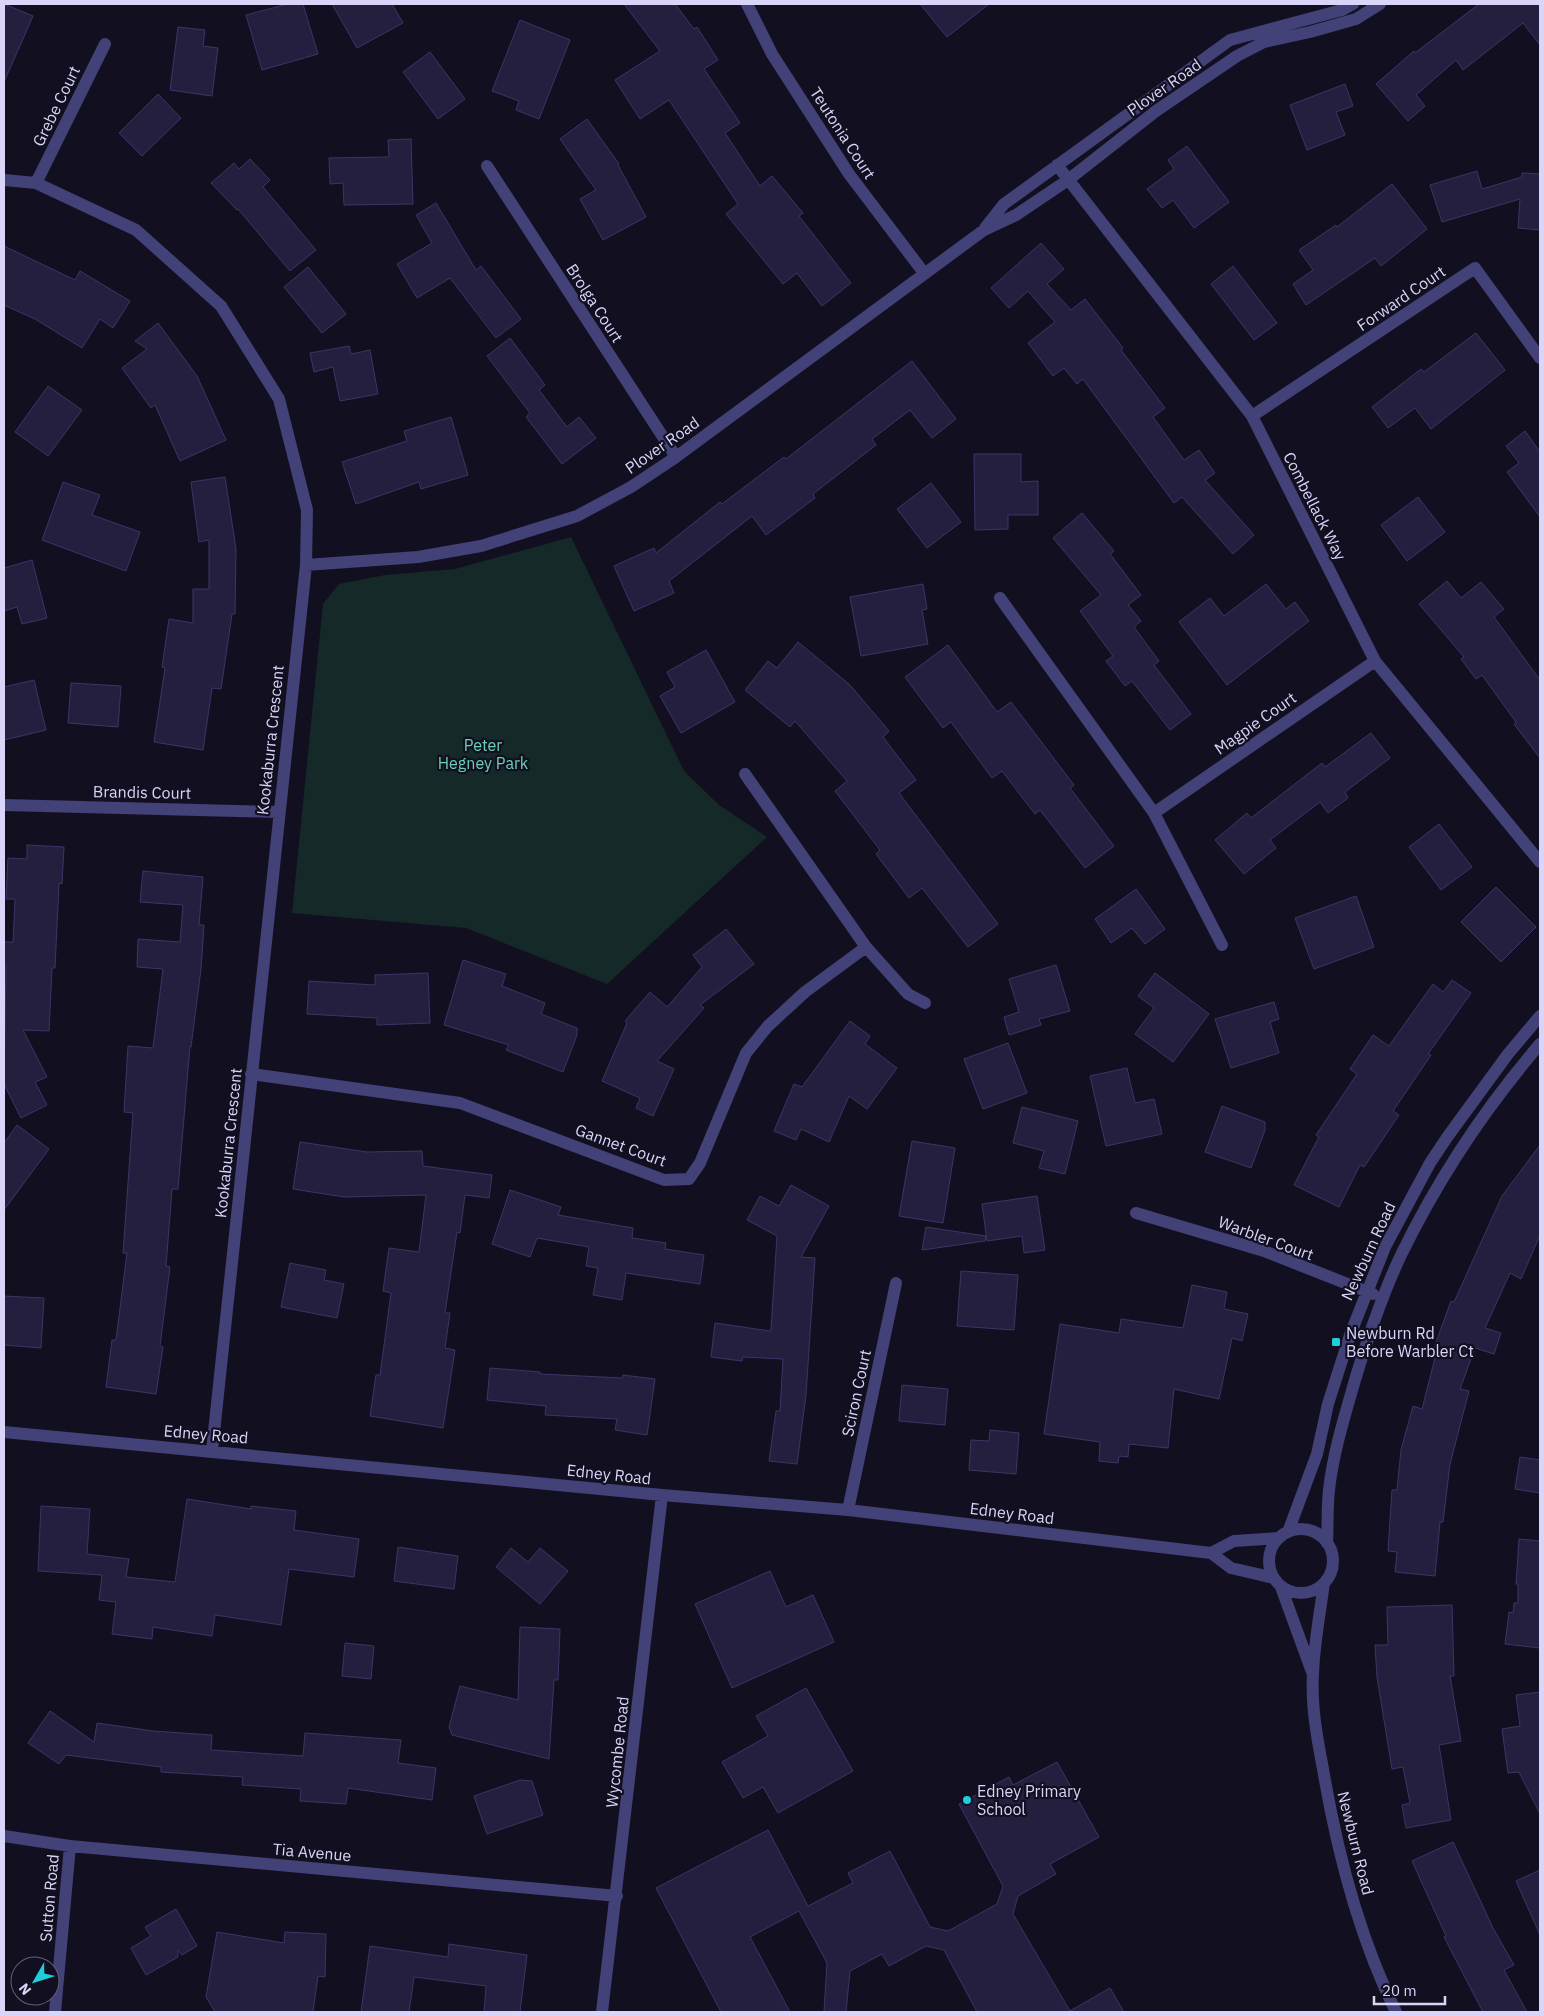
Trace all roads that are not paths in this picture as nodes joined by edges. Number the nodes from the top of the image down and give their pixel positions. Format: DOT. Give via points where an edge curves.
graph roads {
  1 [pos="1353,4"];
  2 [pos="1380,4"];
  3 [pos="752,6"];
  4 [pos="105,44"];
  5 [pos="1057,165"];
  6 [pos="487,166"];
  7 [pos="4,180"];
  8 [pos="1068,180"];
  9 [pos="36,183"];
  10 [pos="984,230"];
  11 [pos="924,273"];
  12 [pos="1540,358"];
  13 [pos="1252,416"];
  14 [pos="676,457"];
  15 [pos="306,565"];
  16 [pos="1000,598"];
  17 [pos="1375,660"];
  18 [pos="745,774"];
  19 [pos="4,806"];
  20 [pos="279,812"];
  21 [pos="1154,813"];
  22 [pos="1540,862"];
  23 [pos="1222,945"];
  24 [pos="866,947"];
  25 [pos="925,1003"];
  26 [pos="1540,1016"];
  27 [pos="1540,1044"];
  28 [pos="251,1074"];
  29 [pos="1136,1213"];
  30 [pos="896,1283"];
  31 [pos="1365,1291"];
  32 [pos="1383,1298"];
  33 [pos="4,1432"];
  34 [pos="212,1451"];
  35 [pos="662,1495"];
  36 [pos="848,1510"];
  37 [pos="1283,1535"];
  38 [pos="1327,1543"];
  39 [pos="1211,1553"];
  40 [pos="1277,1583"];
  41 [pos="1324,1583"];
  42 [pos="1313,1674"];
  43 [pos="4,1836"];
  44 [pos="70,1846"];
  45 [pos="617,1896"];
  46 [pos="55,2012"];
  47 [pos="602,2012"];
  48 [pos="1396,2012"];
  1 -- 5 [label="street, Plover Road" via="1342,10 1230,40"];
  2 -- 8 [label="street, Plover Road" via="1356,19 1264,42 1237,56 1156,111"];
  3 -- 11 [label="street, Teutonia Court" via="772,54 849,174"];
  4 -- 9 [label="street, Grebe Court"];
  5 -- 8 [label="street, Combellack Way"];
  5 -- 10 [label="street, Plover Road" via="1004,204"];
  6 -- 14 [label="street, Brolga Court"];
  7 -- 9 [label="street, Kookaburra Crescent"];
  8 -- 10 [label="street, Plover Road" via="1016,215"];
  8 -- 13 [label="street, Combellack Way"];
  9 -- 15 [label="street, Kookaburra Crescent" via="136,230 221,306 279,400 307,510"];
  10 -- 11 [label="street, Plover Road"];
  11 -- 14 [label="street, Plover Road"];
  12 -- 13 [label="street, Forward Court" via="1475,268"];
  13 -- 17 [label="street, Combellack Way"];
  14 -- 15 [label="street, Plover Road" via="631,487 577,516 481,546 418,557"];
  15 -- 20 [label="street, Kookaburra Crescent"];
  16 -- 21 [label="street"];
  17 -- 21 [label="street, Magpie Court"];
  17 -- 22 [label="street, Combellack Way"];
  18 -- 24 [label="street"];
  19 -- 20 [label="street, Brandis Court"];
  20 -- 28 [label="street, Kookaburra Crescent"];
  21 -- 23 [label="street"];
  24 -- 25 [label="street" via="908,994"];
  24 -- 28 [label="street, Gannet Court" via="805,992 768,1026 746,1053 700,1163 689,1179 664,1180 460,1103"];
  26 -- 31 [label="street, Newburn Road" via="1508,1054 1430,1163"];
  27 -- 32 [label="street, Newburn Road" via="1458,1154 1401,1256"];
  28 -- 34 [label="street, Kookaburra Crescent"];
  29 -- 31 [label="street, Warbler Court" via="1264,1251"];
  30 -- 36 [label="street, Sciron Court"];
  31 -- 32 [label="street, Warbler Court"];
  31 -- 37 [label="street, Newburn Road" via="1328,1404 1317,1454"];
  32 -- 38 [label="street, Newburn Road" via="1341,1433 1329,1490"];
  33 -- 34 [label="street, Edney Road"];
  34 -- 35 [label="street, Edney Road"];
  35 -- 36 [label="street, Edney Road"];
  35 -- 45 [label="street, Wycombe Road"];
  36 -- 39 [label="street, Edney Road"];
  37 -- 38 [label="street" via="1299,1529 1310,1531"];
  37 -- 39 [label="street" via="1234,1541"];
  37 -- 40 [label="street" via="1272,1547 1269,1557 1269,1568"];
  38 -- 41 [label="street" via="1333,1562"];
  39 -- 40 [label="street" via="1231,1568"];
  40 -- 41 [label="street" via="1290,1592 1300,1594"];
  40 -- 42 [label="street, Newburn Road"];
  41 -- 42 [label="street, Newburn Road"];
  42 -- 48 [label="street, Newburn Road" via="1315,1717 1328,1800 1362,1929"];
  43 -- 44 [label="street, Tia Avenue"];
  44 -- 45 [label="street, Tia Avenue"];
  44 -- 46 [label="street, Sutton Road"];
  45 -- 47 [label="street, Wycombe Road"];
}
